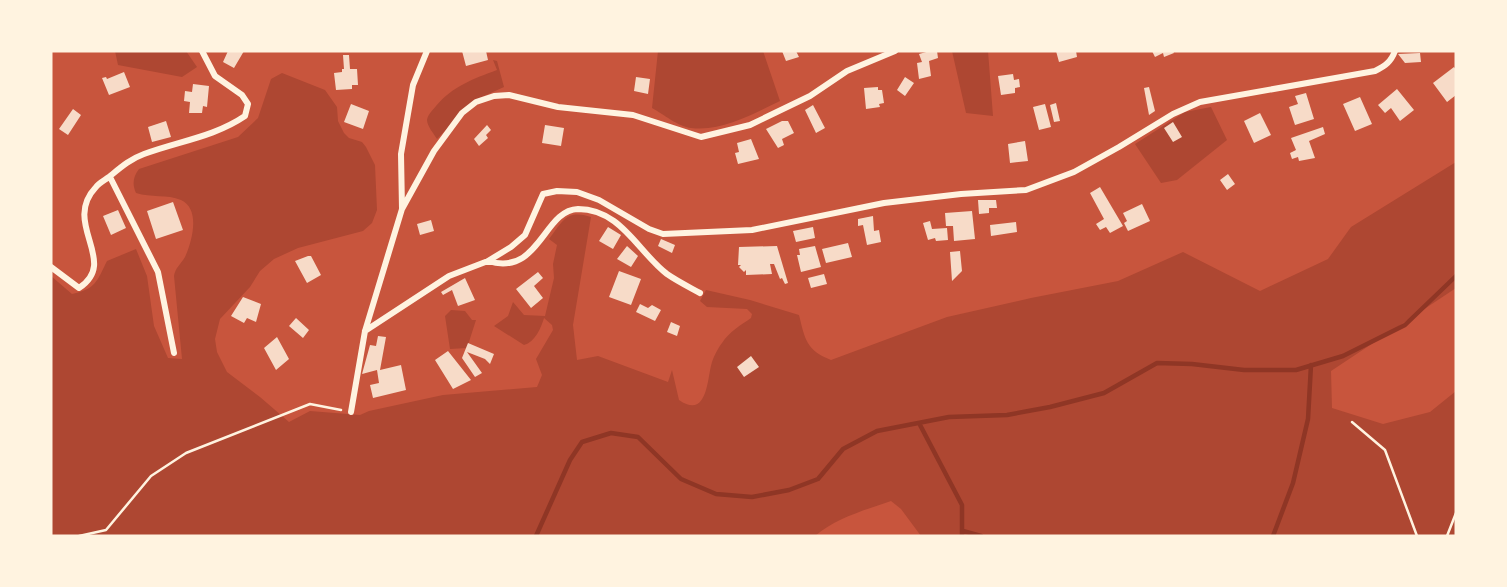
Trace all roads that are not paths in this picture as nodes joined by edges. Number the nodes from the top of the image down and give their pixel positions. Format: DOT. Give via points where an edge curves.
graph roads {
  1 [pos="202,51"];
  2 [pos="427,51"];
  3 [pos="895,51"];
  4 [pos="1395,51"];
  5 [pos="110,177"];
  6 [pos="402,209"];
  7 [pos="488,261"];
  8 [pos="51,267"];
  9 [pos="700,293"];
  10 [pos="365,331"];
  11 [pos="174,353"];
  12 [pos="351,412"];
  1 -- 5 [label="street" via="215,76 248,104 245,117 213,134 143,154"];
  2 -- 6 [label="street" via="413,85 401,154"];
  3 -- 6 [label="street" via="847,71 810,96 750,125 701,137 633,115 558,107 509,94 494,96 463,113 434,151"];
  4 -- 7 [label="street" via="1385,66 1375,71 1200,102 1074,172 1027,190 884,202 752,230 663,234 577,192 543,194 525,235"];
  5 -- 8 [label="street" via="85,204 83,221 95,270 89,281 79,288"];
  5 -- 11 [label="street" via="158,272"];
  6 -- 10 [label="street"];
  7 -- 9 [label="street" via="500,264 524,257 561,213 594,211 616,222 666,273"];
  7 -- 10 [label="street" via="449,276"];
  10 -- 12 [label="street"];
}
